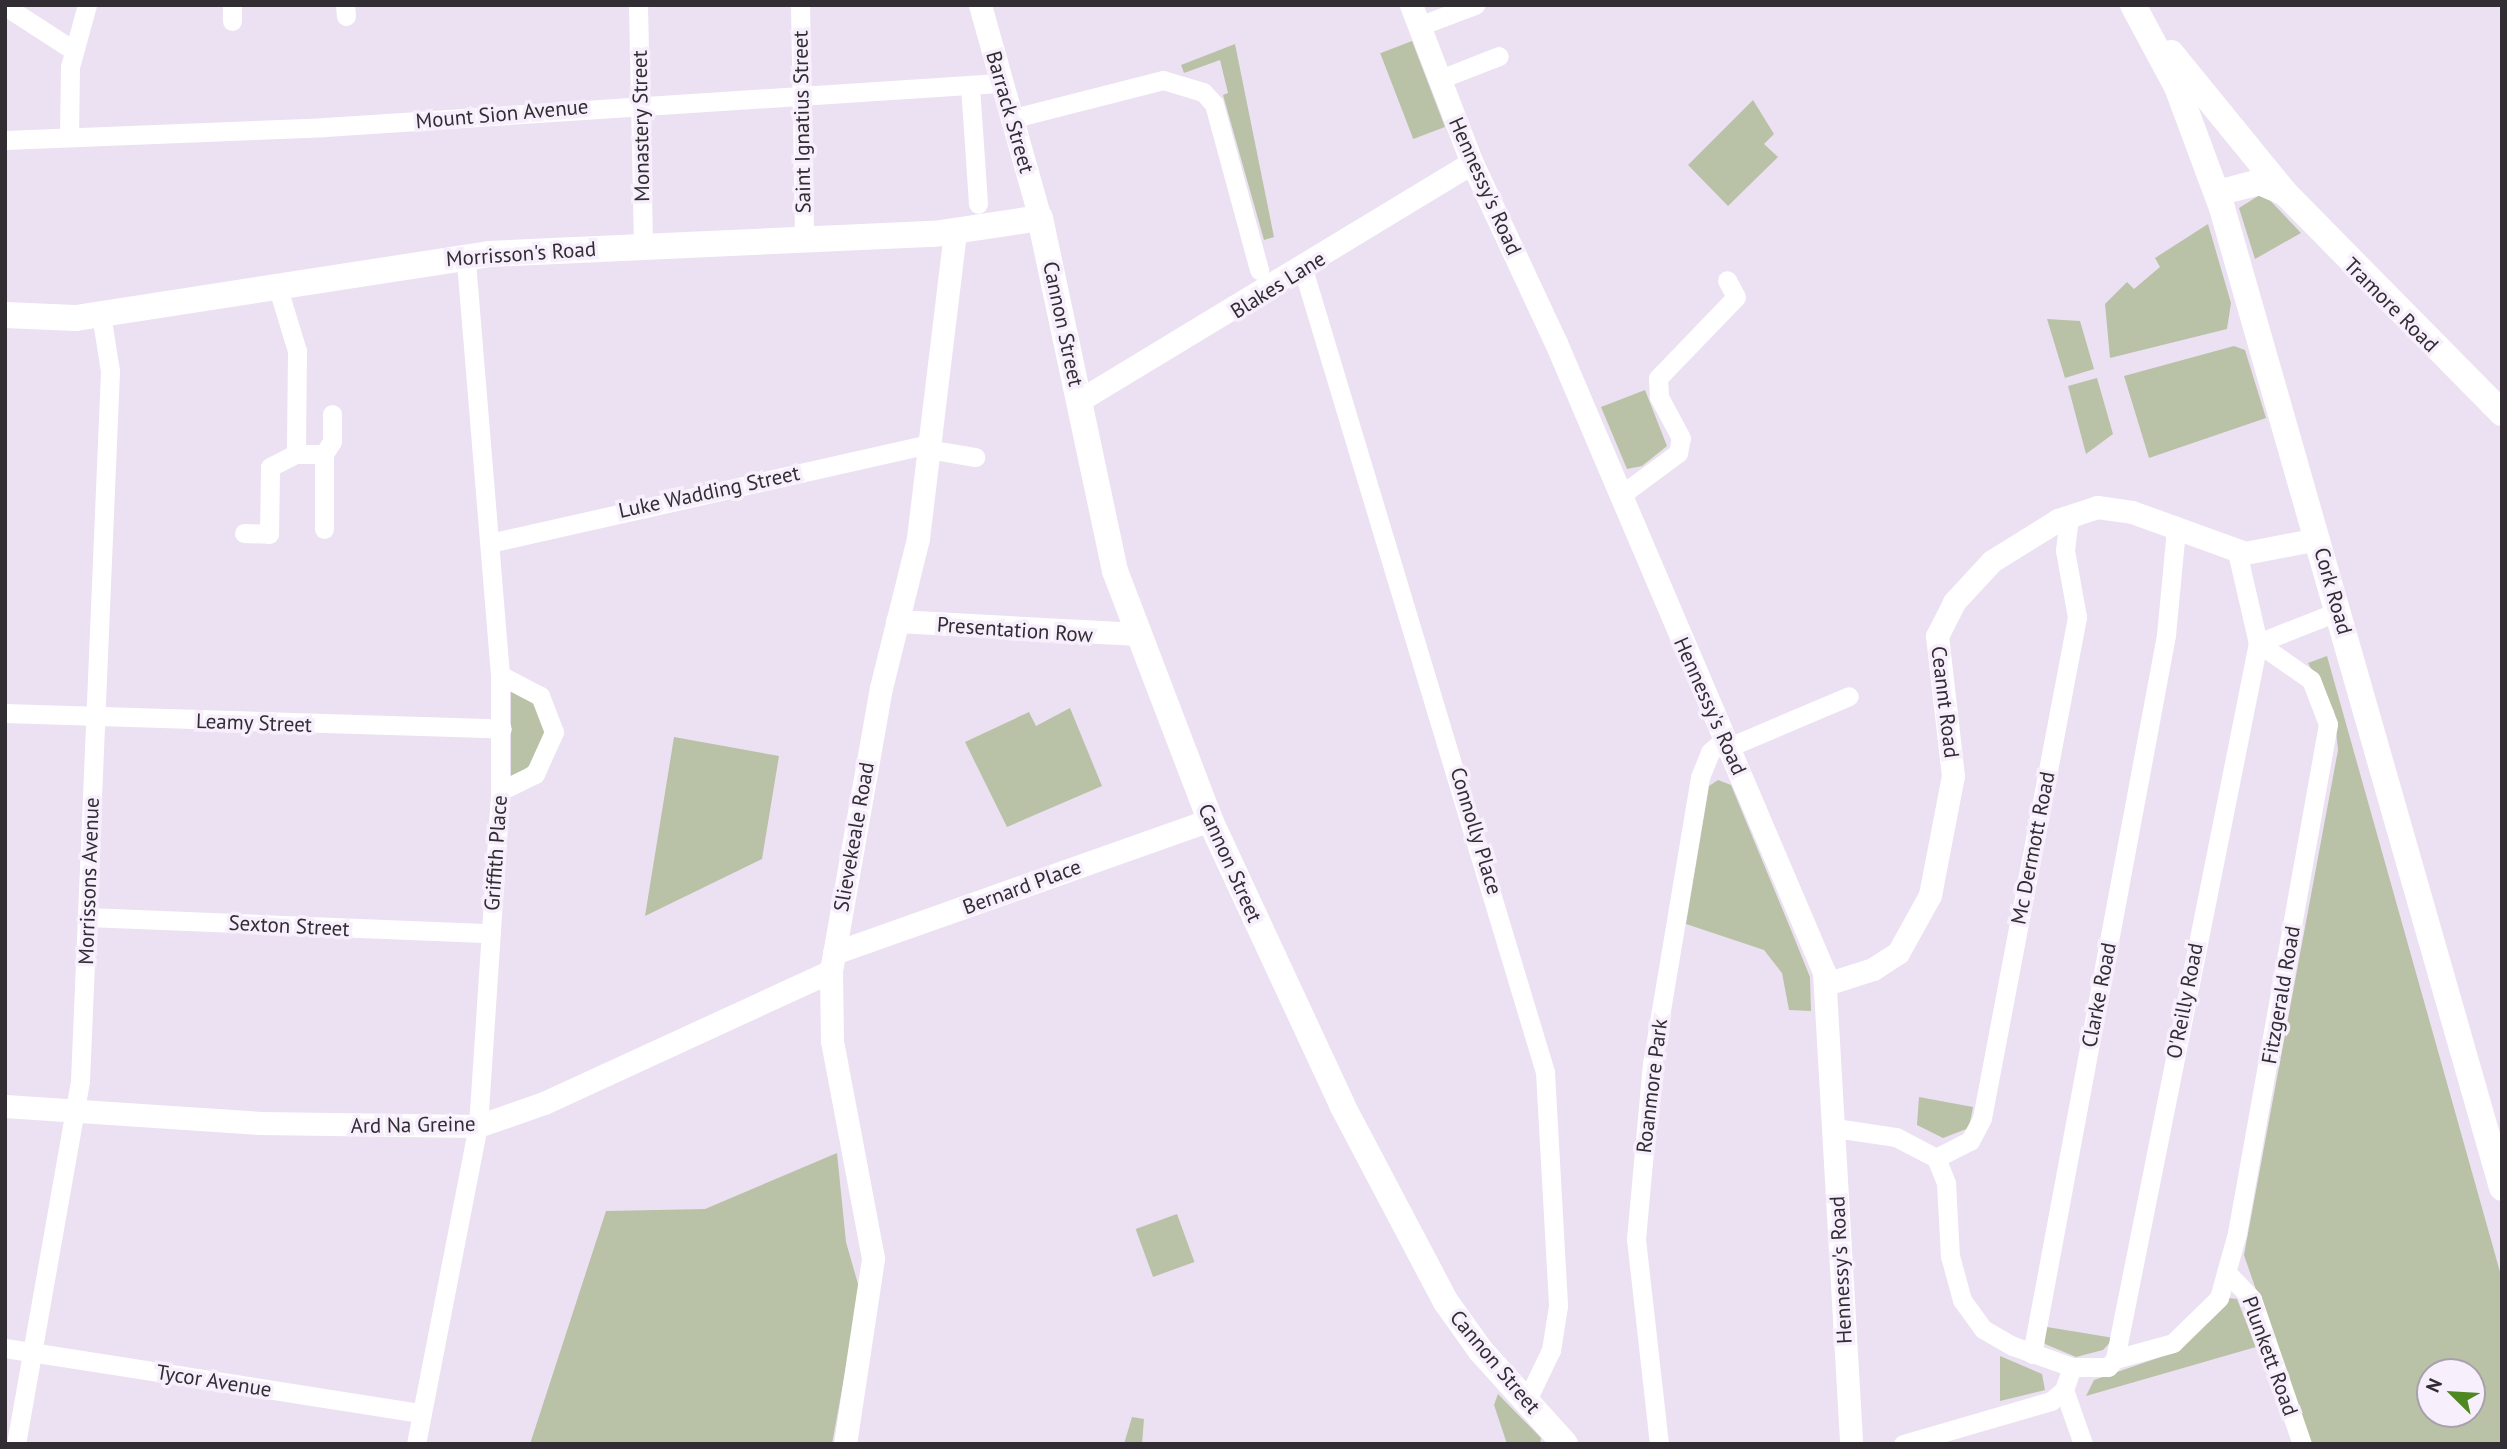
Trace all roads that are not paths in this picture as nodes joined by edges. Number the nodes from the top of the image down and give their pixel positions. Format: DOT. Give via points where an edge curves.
graph roads {
  1 [pos="87,5"];
  2 [pos="638,5"];
  3 [pos="800,5"];
  4 [pos="980,5"];
  5 [pos="1475,5"];
  6 [pos="5,6"];
  7 [pos="1415,16"];
  8 [pos="2140,16"];
  9 [pos="73,50"];
  10 [pos="1499,56"];
  11 [pos="1440,79"];
  12 [pos="999,83"];
  13 [pos="970,86"];
  14 [pos="802,95"];
  15 [pos="641,103"];
  16 [pos="1010,119"];
  17 [pos="69,137"];
  18 [pos="5,140"];
  19 [pos="2247,142"];
  20 [pos="2207,161"];
  21 [pos="1472,163"];
  22 [pos="2217,193"];
  23 [pos="2285,193"];
  24 [pos="978,204"];
  25 [pos="1040,218"];
  26 [pos="955,232"];
  27 [pos="804,238"];
  28 [pos="643,246"];
  29 [pos="466,257"];
  30 [pos="1303,269"];
  31 [pos="1259,270"];
  32 [pos="1727,280"];
  33 [pos="276,285"];
  34 [pos="101,314"];
  35 [pos="5,315"];
  36 [pos="1080,400"];
  37 [pos="2502,413"];
  38 [pos="332,414"];
  39 [pos="929,446"];
  40 [pos="296,453"];
  41 [pos="324,454"];
  42 [pos="975,457"];
  43 [pos="1621,495"];
  44 [pos="2069,515"];
  45 [pos="324,529"];
  46 [pos="2176,529"];
  47 [pos="244,533"];
  48 [pos="2318,539"];
  49 [pos="490,543"];
  50 [pos="2237,552"];
  51 [pos="2339,611"];
  52 [pos="897,621"];
  53 [pos="1134,634"];
  54 [pos="2258,643"];
  55 [pos="500,675"];
  56 [pos="1849,696"];
  57 [pos="5,713"];
  58 [pos="94,718"];
  59 [pos="502,729"];
  60 [pos="1727,743"];
  61 [pos="500,791"];
  62 [pos="1210,820"];
  63 [pos="87,917"];
  64 [pos="491,933"];
  65 [pos="832,962"];
  66 [pos="1826,984"];
  67 [pos="5,1107"];
  68 [pos="77,1115"];
  69 [pos="478,1126"];
  70 [pos="1835,1128"];
  71 [pos="1936,1158"];
  72 [pos="2502,1188"];
  73 [pos="2229,1275"];
  74 [pos="5,1348"];
  75 [pos="34,1352"];
  76 [pos="2032,1354"];
  77 [pos="2115,1359"];
  78 [pos="2072,1367"];
  79 [pos="2064,1390"];
  80 [pos="1526,1402"];
  81 [pos="422,1413"];
  82 [pos="16,1444"];
  83 [pos="416,1444"];
  84 [pos="845,1444"];
  85 [pos="1565,1444"];
  86 [pos="1659,1444"];
  87 [pos="1851,1444"];
  88 [pos="1903,1444"];
  89 [pos="2082,1444"];
  90 [pos="2302,1444"];
  1 -- 9 [label="street"];
  2 -- 15 [label="street, Monastery Street"];
  3 -- 14 [label="street, Saint Ignatius Street"];
  4 -- 12 [label="street, Barrack Street"];
  5 -- 7 [label="street"];
  6 -- 9 [label="street"];
  7 -- 11 [label="street, Hennessy's Road"];
  8 -- 19 [label="main road, Tramore Road"];
  8 -- 20 [label="main road, Cork Road"];
  9 -- 17 [label="street"];
  10 -- 11 [label="street"];
  11 -- 21 [label="street, Hennessy's Road"];
  12 -- 13 [label="street, Mount Sion Avenue"];
  12 -- 16 [label="street, Barrack Street"];
  13 -- 14 [label="street, Mount Sion Avenue"];
  13 -- 24 [label="street, Barrack Street"];
  14 -- 15 [label="street, Mount Sion Avenue"];
  14 -- 27 [label="street, Saint Ignatius Street"];
  15 -- 17 [label="street, Mount Sion Avenue" via="325,127"];
  15 -- 28 [label="street, Monastery Street"];
  16 -- 25 [label="street, Barrack Street"];
  16 -- 31 [label="street" via="1163,80 1203,92 1214,104"];
  17 -- 18 [label="street, Mount Sion Avenue"];
  19 -- 20 [label="main road" via="2223,147"];
  19 -- 23 [label="main road, Tramore Road"];
  20 -- 22 [label="main road, Cork Road"];
  21 -- 30 [label="street, Blakes Lane"];
  21 -- 43 [label="street, Hennessy's Road"];
  22 -- 23 [label="main road, Tramore Road" via="2260,182"];
  22 -- 48 [label="main road, Cork Road"];
  23 -- 37 [label="main road, Tramore Road"];
  25 -- 26 [label="main road, Morrisson's Road"];
  25 -- 36 [label="main road, Cannon Street"];
  26 -- 27 [label="main road, Morrisson's Road"];
  26 -- 39 [label="street, Slievekeale Road"];
  27 -- 28 [label="main road, Morrisson's Road"];
  28 -- 29 [label="main road, Morrisson's Road"];
  29 -- 33 [label="main road, Morrisson's Road"];
  29 -- 49 [label="street, Griffith Place"];
  30 -- 36 [label="street, Blakes Lane"];
  30 -- 80 [label="street, Connolly Place" via="1545,1072 1558,1306 1551,1350"];
  32 -- 43 [label="street" via="1736,297 1662,370 1656,387 1680,448 1663,469"];
  33 -- 34 [label="main road, Morrisson's Road"];
  33 -- 40 [label="street" via="297,351"];
  34 -- 35 [label="main road, Morrisson's Road" via="57,320"];
  34 -- 58 [label="street, Morrissons Avenue" via="110,371"];
  36 -- 53 [label="main road, Cannon Street" via="1107,540"];
  38 -- 41 [label="street" via="332,441"];
  39 -- 42 [label="street"];
  39 -- 49 [label="street, Luke Wadding Street"];
  39 -- 52 [label="street, Slievekeale Road" via="918,538"];
  40 -- 41 [label="street"];
  40 -- 47 [label="street" via="270,467 269,534"];
  41 -- 45 [label="street"];
  43 -- 60 [label="street, Hennessy's Road"];
  44 -- 46 [label="street, Ceannt Road" via="2112,508"];
  44 -- 66 [label="street, Ceannt Road" via="1992,561 1943,620 1936,654 1949,708 1954,776 1933,885 1898,953 1873,969"];
  44 -- 71 [label="street, Mc Dermott Road" via="2065,550 2077,617 1982,1118 1970,1141"];
  46 -- 50 [label="street, Ceannt Road"];
  46 -- 76 [label="street, Clarke Road" via="2166,635"];
  48 -- 50 [label="street, Ceannt Road" via="2270,553"];
  48 -- 51 [label="main road, Cork Road"];
  49 -- 55 [label="street, Griffith Place"];
  50 -- 54 [label="street"];
  51 -- 54 [label="street"];
  51 -- 72 [label="main road, Cork Road"];
  52 -- 53 [label="street, Presentation Row"];
  52 -- 65 [label="street, Slievekeale Road"];
  53 -- 62 [label="main road, Cannon Street"];
  54 -- 73 [label="street, Fitzgerald Road" via="2311,680 2326,708 2328,734"];
  54 -- 77 [label="street, O'Reilly Road"];
  55 -- 59 [label="street, Griffith Place"];
  55 -- 61 [label="street" via="545,702 554,732 542,766"];
  56 -- 60 [label="street"];
  57 -- 58 [label="street, Leamy Street"];
  58 -- 59 [label="street, Leamy Street"];
  58 -- 63 [label="street, Morrissons Avenue"];
  59 -- 61 [label="street, Griffith Place"];
  60 -- 66 [label="street, Hennessy's Road"];
  60 -- 86 [label="street, Roanmore Park" via="1710,752 1700,777 1652,1064 1636,1240"];
  61 -- 64 [label="street, Griffith Place"];
  62 -- 65 [label="street, Bernard Place"];
  62 -- 80 [label="main road, Cannon Street" via="1337,1095 1418,1252 1464,1329"];
  63 -- 64 [label="street, Sexton Street"];
  63 -- 68 [label="street, Morrissons Avenue"];
  64 -- 69 [label="street, Griffith Place"];
  65 -- 69 [label="street, Ard Na Greine" via="544,1103"];
  65 -- 84 [label="street, Slievekeale Road" via="832,1041 873,1258"];
  66 -- 70 [label="street, Hennessy's Road"];
  67 -- 68 [label="street, Ard Na Greine"];
  68 -- 69 [label="street, Ard Na Greine"];
  68 -- 75 [label="street, Morrissons Avenue"];
  69 -- 81 [label="street, Griffith Place"];
  70 -- 71 [label="street" via="1907,1140"];
  70 -- 87 [label="street, Hennessy's Road"];
  71 -- 76 [label="street, Fitzgerald Road" via="1946,1183 1951,1256 1965,1307 1989,1334"];
  73 -- 77 [label="street, Fitzgerald Road" via="2215,1303 2178,1339 2157,1351"];
  73 -- 90 [label="street, Plunkett Road" via="2252,1299"];
  74 -- 75 [label="street, Tycor Avenue"];
  75 -- 81 [label="street, Tycor Avenue"];
  75 -- 82 [label="street, Morrissons Avenue"];
  76 -- 78 [label="street, Fitzgerald Road"];
  77 -- 78 [label="street, Fitzgerald Road" via="2108,1367"];
  78 -- 79 [label="street"];
  79 -- 88 [label="street" via="2046,1403"];
  79 -- 89 [label="street"];
  80 -- 85 [label="main road, Cannon Street"];
  81 -- 83 [label="street, Griffith Place"];
}
